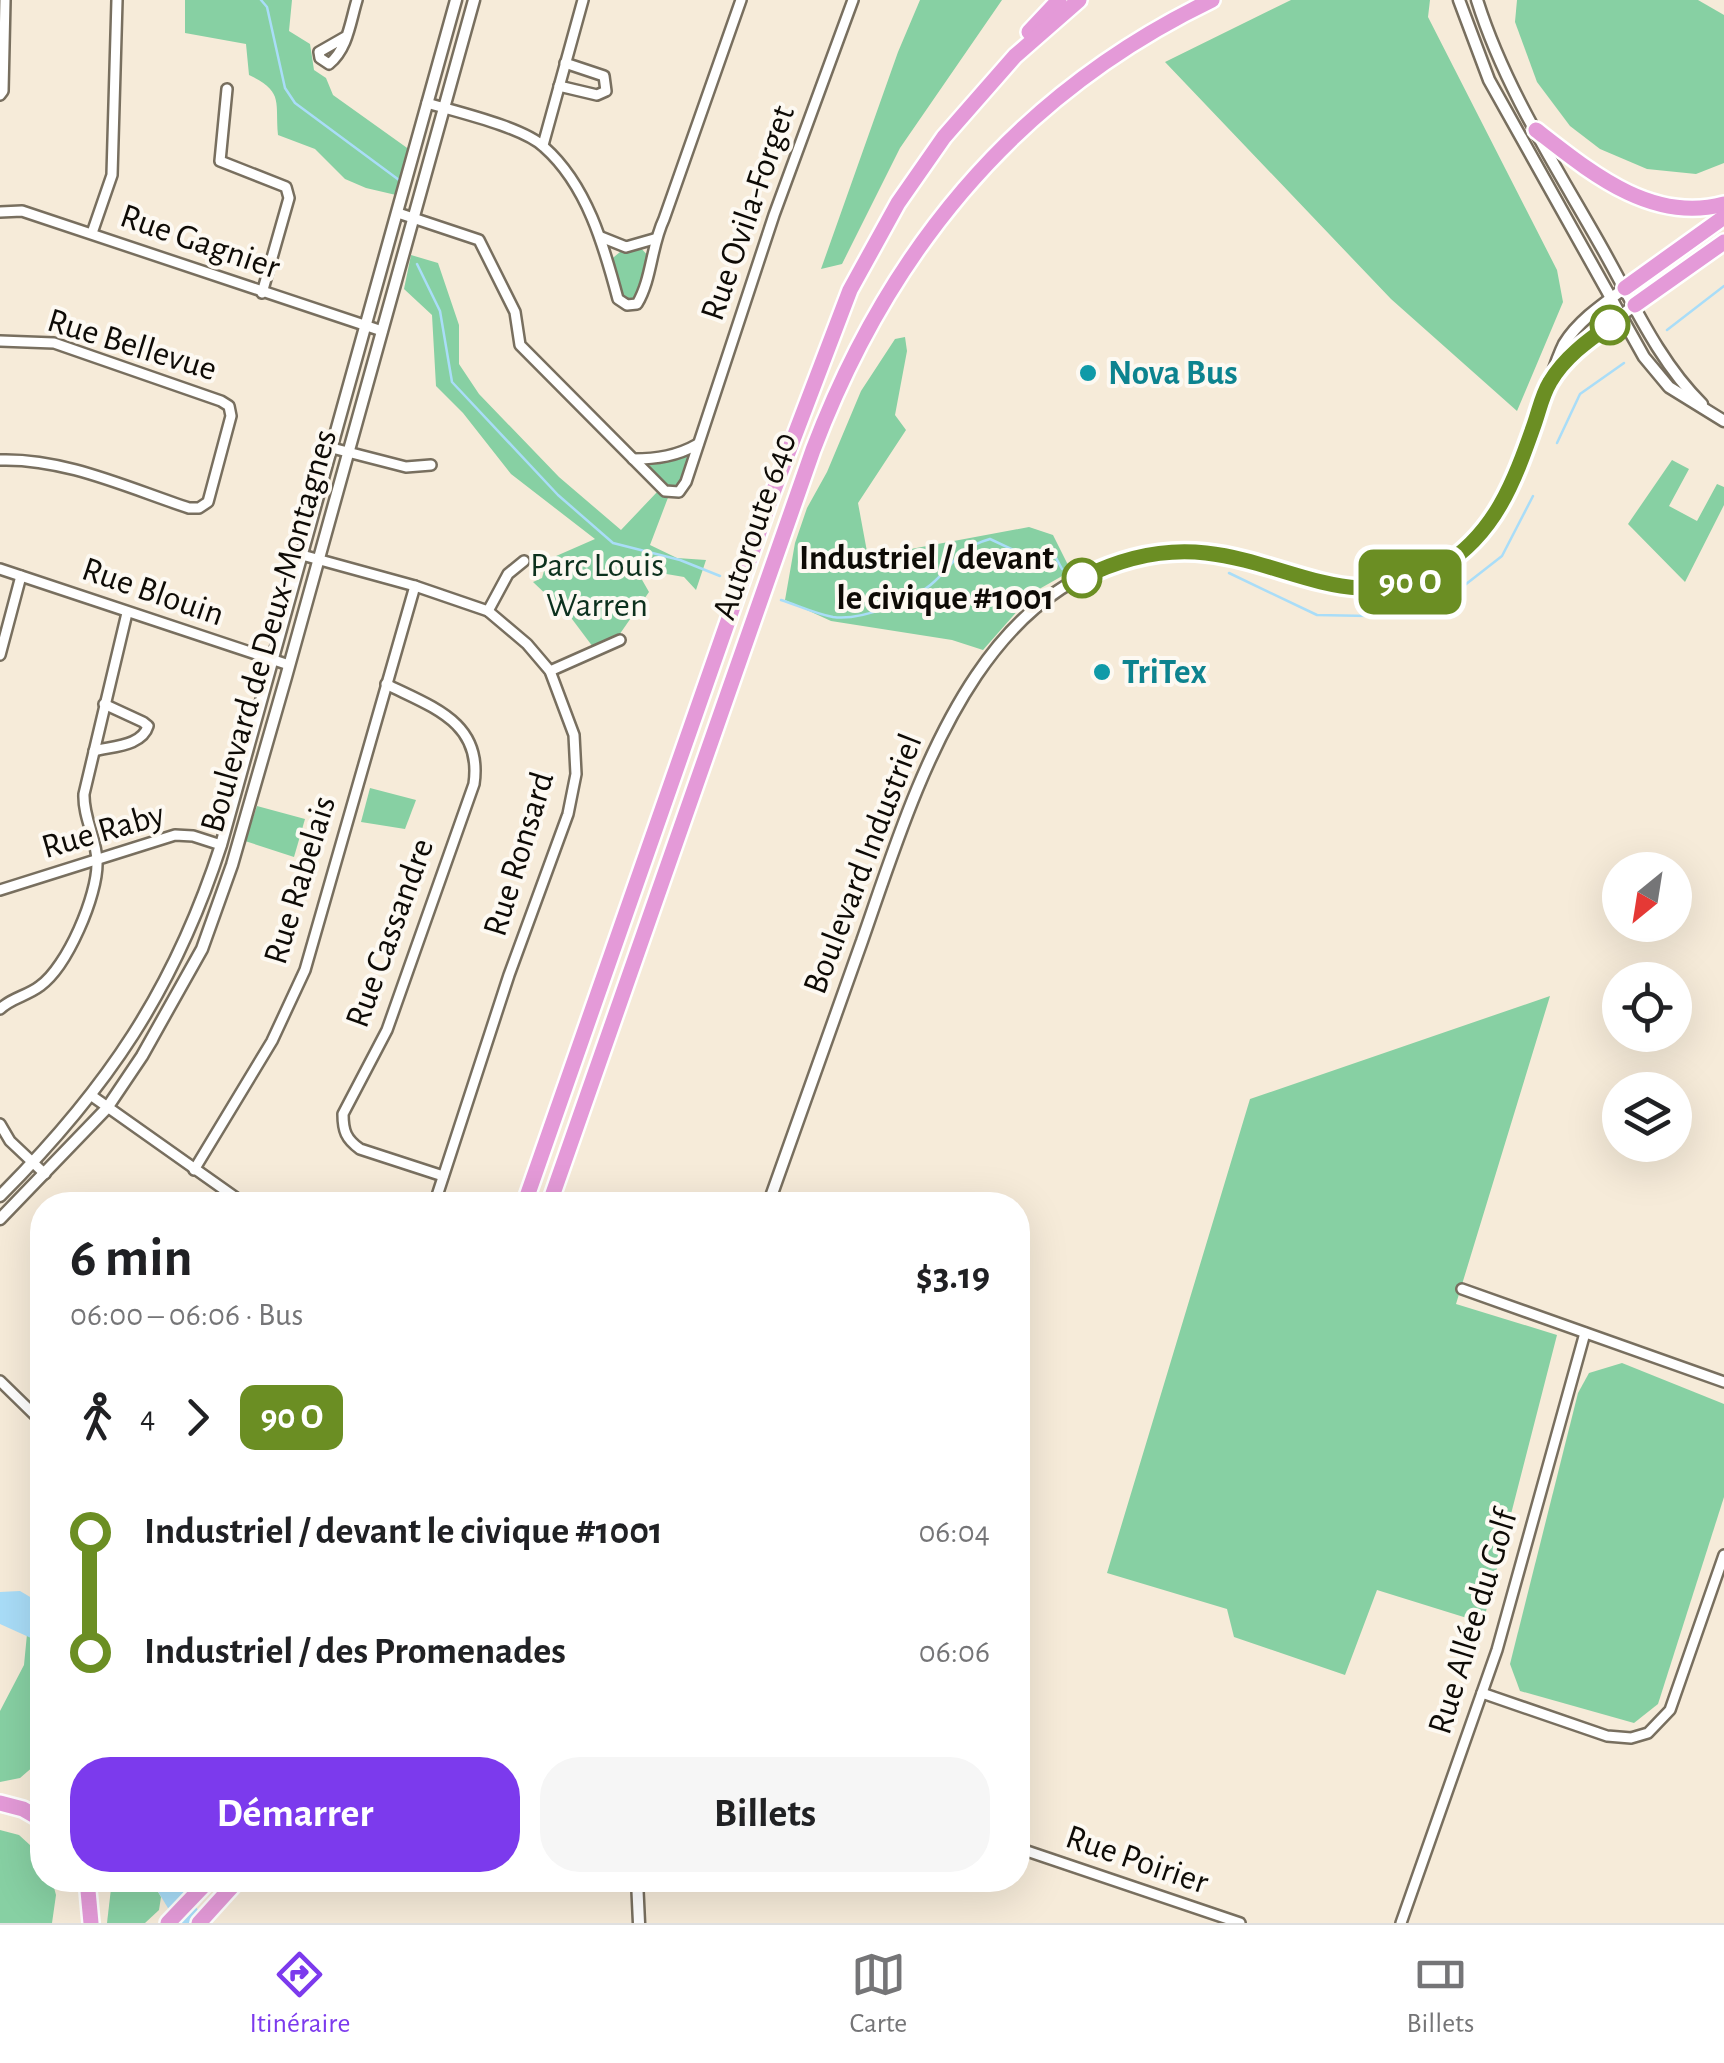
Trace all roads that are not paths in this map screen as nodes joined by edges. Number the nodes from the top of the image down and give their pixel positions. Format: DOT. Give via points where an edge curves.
graph roads {
  1 [pos="6,0"];
  2 [pos="117,0"];
  3 [pos="357,0"];
  4 [pos="456,0"];
  5 [pos="474,0"];
  6 [pos="583,0"];
  7 [pos="740,0"];
  8 [pos="853,0"];
  9 [pos="1080,0"];
  10 [pos="1212,0"];
  11 [pos="1458,0"];
  12 [pos="1477,0"];
  13 [pos="1060,5"];
  14 [pos="347,36"];
  15 [pos="565,63"];
  16 [pos="559,86"];
  17 [pos="227,90"];
  18 [pos="0,95"];
  19 [pos="428,103"];
  20 [pos="444,108"];
  21 [pos="1536,130"];
  22 [pos="543,145"];
  23 [pos="1724,204"];
  24 [pos="0,212"];
  25 [pos="398,212"];
  26 [pos="1724,217"];
  27 [pos="415,218"];
  28 [pos="92,233"];
  29 [pos="601,237"];
  30 [pos="654,239"];
  31 [pos="1724,242"];
  32 [pos="1624,288"];
  33 [pos="262,293"];
  34 [pos="1610,299"];
  35 [pos="1635,306"];
  36 [pos="1620,316"];
  37 [pos="366,326"];
  38 [pos="382,331"];
  39 [pos="0,341"];
  40 [pos="1549,384"];
  41 [pos="1719,418"];
  42 [pos="698,444"];
  43 [pos="332,448"];
  44 [pos="348,452"];
  45 [pos="633,459"];
  46 [pos="0,460"];
  47 [pos="431,465"];
  48 [pos="302,555"];
  49 [pos="318,560"];
  50 [pos="524,561"];
  51 [pos="0,569"];
  52 [pos="21,576"];
  53 [pos="415,586"];
  54 [pos="488,611"];
  55 [pos="127,613"];
  56 [pos="620,640"];
  57 [pos="0,655"];
  58 [pos="272,660"];
  59 [pos="289,665"];
  60 [pos="550,672"];
  61 [pos="386,684"];
  62 [pos="104,704"];
  63 [pos="94,751"];
  64 [pos="221,845"];
  65 [pos="97,858"];
  66 [pos="0,890"];
  67 [pos="0,1010"];
  68 [pos="92,1096"];
  69 [pos="106,1108"];
  70 [pos="0,1124"];
  71 [pos="34,1162"];
  72 [pos="194,1170"];
  73 [pos="44,1174"];
  74 [pos="443,1176"];
  75 [pos="227,1192"];
  76 [pos="438,1192"];
  77 [pos="529,1192"];
  78 [pos="554,1192"];
  79 [pos="773,1192"];
  80 [pos="0,1196"];
  81 [pos="0,1218"];
  82 [pos="1462,1289"];
  83 [pos="1585,1333"];
  84 [pos="0,1381"];
  85 [pos="1724,1382"];
  86 [pos="30,1410"];
  87 [pos="1724,1555"];
  88 [pos="1482,1694"];
  89 [pos="0,1803"];
  90 [pos="30,1814"];
  91 [pos="1030,1852"];
  92 [pos="88,1892"];
  93 [pos="198,1892"];
  94 [pos="227,1892"];
  95 [pos="637,1892"];
  96 [pos="173,1918"];
  97 [pos="203,1919"];
  98 [pos="90,1923"];
  99 [pos="639,1923"];
  100 [pos="1240,1923"];
  101 [pos="1402,1923"];
  1 -- 18 [label="street"];
  2 -- 28 [label="street" via="112,175"];
  3 -- 14 [label="street"];
  4 -- 19 [label="street, Boulevard de Deux-Montagnes"];
  5 -- 20 [label="street, Boulevard de Deux-Montagnes"];
  6 -- 15 [label="street"];
  7 -- 30 [label="street"];
  8 -- 42 [label="street, Rue Ovila-Forget"];
  9 -- 13 [label="highway, Autoroute 640"];
  10 -- 78 [label="highway, Autoroute 640" via="1110,59 1034,117 964,187 900,271 850,361"];
  11 -- 34 [label="street" via="1489,80"];
  12 -- 21 [label="street"];
  13 -- 77 [label="highway, Autoroute 640" via="929,156 837,318"];
  15 -- 16 [label="street"];
  15 -- 16 [label="street" via="597,72 608,86 597,95"];
  16 -- 22 [label="street"];
  17 -- 33 [label="street" via="220,162 286,187 289,198"];
  19 -- 20 [label="street"];
  19 -- 25 [label="street, Boulevard de Deux-Montagnes"];
  20 -- 22 [label="street"];
  20 -- 27 [label="street, Boulevard de Deux-Montagnes"];
  21 -- 23 [label="highway" via="1634,196 1680,206"];
  21 -- 32 [label="street"];
  22 -- 29 [label="street" via="572,181"];
  24 -- 28 [label="street, Rue Gagnier" via="22,211"];
  25 -- 27 [label="street, Rue Ovila-Forget"];
  25 -- 37 [label="street, Boulevard de Deux-Montagnes"];
  26 -- 32 [label="highway"];
  27 -- 38 [label="street, Boulevard de Deux-Montagnes"];
  27 -- 45 [label="street, Rue Ovila-Forget" via="479,240 516,312 520,345"];
  28 -- 33 [label="street, Rue Gagnier"];
  29 -- 30 [label="street" via="626,247"];
  29 -- 30 [label="street" via="618,299 627,306 642,295"];
  31 -- 35 [label="highway"];
  32 -- 34 [label="street, Boulevard Industriel"];
  32 -- 35 [label="street"];
  33 -- 37 [label="street, Rue Gagnier"];
  34 -- 36 [label="street"];
  34 -- 40 [label="street, Boulevard Industriel" via="1567,340"];
  35 -- 36 [label="street, Boulevard Industriel"];
  35 -- 41 [label="street" via="1682,381"];
  36 -- 40 [label="street, Boulevard Industriel" via="1580,346"];
  36 -- 41 [label="street" via="1665,383"];
  37 -- 38 [label="street, Rue Gagnier"];
  37 -- 43 [label="street, Boulevard de Deux-Montagnes"];
  38 -- 44 [label="street, Boulevard de Deux-Montagnes"];
  39 -- 46 [label="street, Rue Bellevue" via="54,343 221,401 231,416 208,502 199,508 54,463"];
  40 -- 79 [label="street, Boulevard Industriel" via="1498,510 1472,544 1426,575 1355,588 1216,554 1152,554 1075,581 1010,634 961,698 922,772"];
  42 -- 45 [label="street" via="654,460"];
  42 -- 45 [label="street, Rue Ovila-Forget" via="679,492 665,491"];
  43 -- 44 [label="street"];
  43 -- 48 [label="street, Boulevard de Deux-Montagnes"];
  44 -- 47 [label="street" via="406,468"];
  44 -- 49 [label="street, Boulevard de Deux-Montagnes"];
  48 -- 49 [label="street, Rue Ronsard"];
  48 -- 58 [label="street, Boulevard de Deux-Montagnes"];
  49 -- 53 [label="street, Rue Ronsard"];
  49 -- 59 [label="street, Boulevard de Deux-Montagnes"];
  50 -- 54 [label="street" via="508,574"];
  51 -- 52 [label="street, Rue Blouin"];
  52 -- 55 [label="street, Rue Blouin"];
  52 -- 57 [label="street"];
  53 -- 54 [label="street, Rue Ronsard"];
  53 -- 61 [label="street, Rue Rabelais"];
  54 -- 60 [label="street, Rue Ronsard"];
  55 -- 58 [label="street, Rue Blouin"];
  55 -- 62 [label="street"];
  56 -- 60 [label="street"];
  58 -- 59 [label="street, Rue Blouin"];
  58 -- 64 [label="street, Boulevard de Deux-Montagnes"];
  59 -- 69 [label="street, Boulevard de Deux-Montagnes" via="202,949"];
  60 -- 74 [label="street, Rue Ronsard" via="574,734 568,814"];
  61 -- 72 [label="street, Rue Rabelais" via="305,970 272,1041"];
  61 -- 74 [label="street, Rue Cassandre" via="445,713 474,749 476,767 387,1030 343,1114 343,1128 360,1149"];
  62 -- 63 [label="street"];
  62 -- 63 [label="street" via="142,722 147,732"];
  63 -- 65 [label="street" via="84,808"];
  64 -- 65 [label="street, Rue Raby" via="176,836"];
  64 -- 68 [label="street, Boulevard de Deux-Montagnes" via="169,975"];
  65 -- 66 [label="street, Rue Raby"];
  65 -- 67 [label="street" via="92,903 56,968 41,986"];
  68 -- 69 [label="street"];
  68 -- 71 [label="street, Boulevard de Deux-Montagnes"];
  69 -- 72 [label="street"];
  69 -- 73 [label="street, Boulevard de Deux-Montagnes"];
  70 -- 71 [label="street"];
  71 -- 73 [label="street"];
  71 -- 80 [label="street, Boulevard de Deux-Montagnes"];
  72 -- 75 [label="street"];
  73 -- 81 [label="street, Boulevard de Deux-Montagnes"];
  74 -- 76 [label="street, Rue Ronsard"];
  82 -- 83 [label="street"];
  83 -- 85 [label="street"];
  83 -- 88 [label="street, Rue Allée du Golf"];
  84 -- 86 [label="street"];
  87 -- 88 [label="street" via="1670,1710 1648,1733 1607,1736"];
  88 -- 101 [label="street, Rue Allée du Golf"];
  89 -- 90 [label="highway"];
  91 -- 100 [label="street, Rue Poirier"];
  92 -- 98 [label="highway"];
  93 -- 96 [label="highway"];
  94 -- 97 [label="highway"];
  95 -- 99 [label="street"];
}
